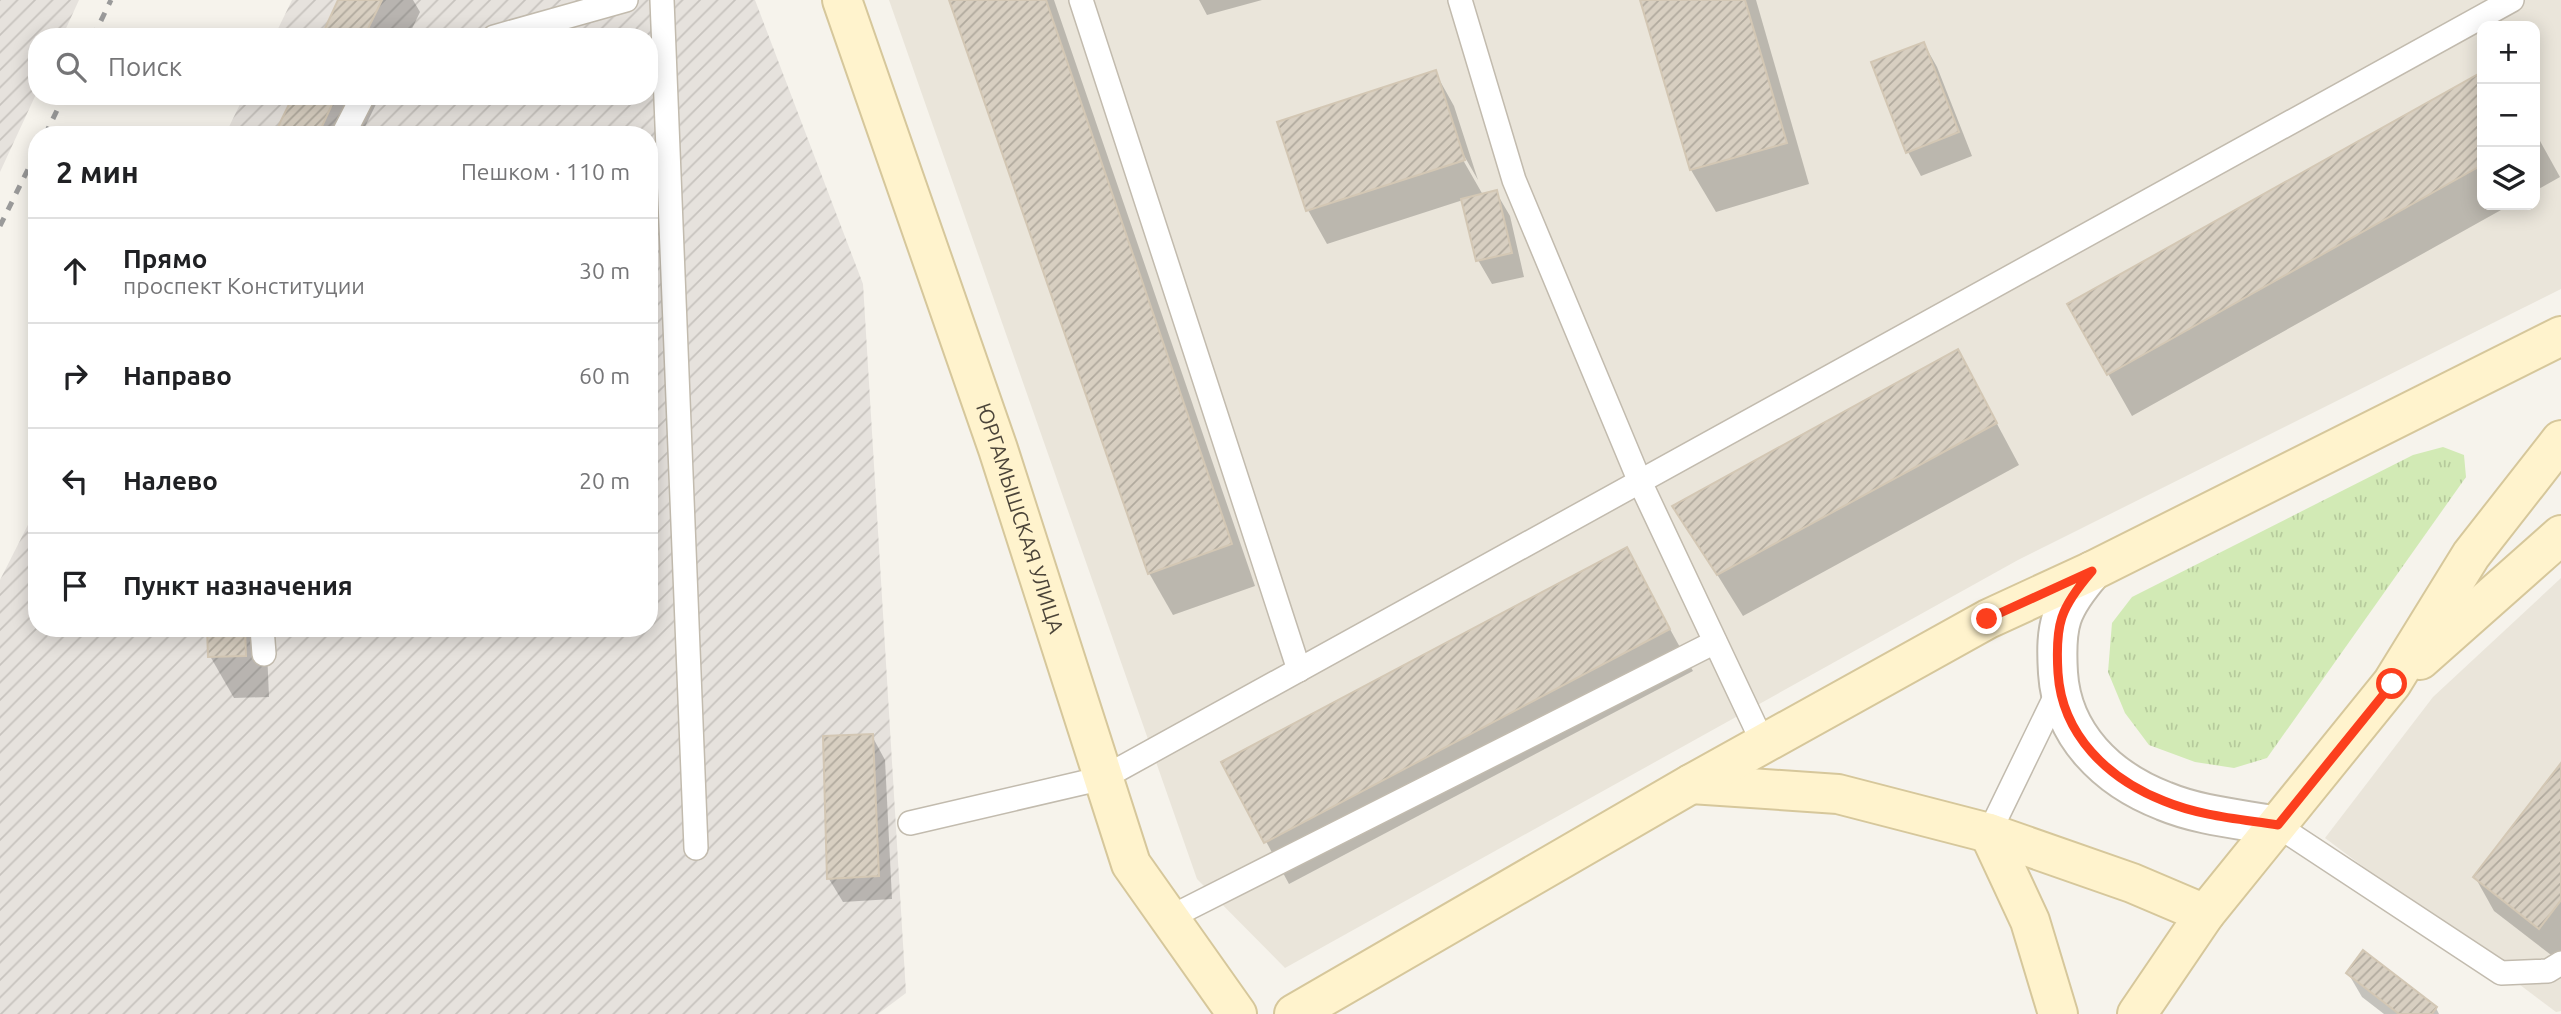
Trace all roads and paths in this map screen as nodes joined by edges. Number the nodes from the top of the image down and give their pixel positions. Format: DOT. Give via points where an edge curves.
graph roads {
  1 [pos="626,0"];
  2 [pos="662,0"];
  3 [pos="842,0"];
  4 [pos="1081,0"];
  5 [pos="1460,0"];
  6 [pos="2512,0"];
  7 [pos="526,28"];
  8 [pos="358,105"];
  9 [pos="348,126"];
  10 [pos="2561,336"];
  11 [pos="2561,440"];
  12 [pos="1640,482"];
  13 [pos="2561,535"];
  14 [pos="2092,571"];
  15 [pos="263,637"];
  16 [pos="1715,642"];
  17 [pos="264,654"];
  18 [pos="1299,670"];
  19 [pos="2392,684"];
  20 [pos="2059,689"];
  21 [pos="1763,743"];
  22 [pos="1103,778"];
  23 [pos="1691,784"];
  24 [pos="910,823"];
  25 [pos="2278,825"];
  26 [pos="1989,833"];
  27 [pos="696,848"];
  28 [pos="2205,914"];
  29 [pos="1169,918"];
  30 [pos="2561,963"];
  31 [pos="1237,1014"];
  32 [pos="1294,1014"];
  33 [pos="2058,1014"];
  34 [pos="2137,1014"];
  1 -- 7 [label="lane"];
  2 -- 27 [label="lane"];
  3 -- 22 [label="street, ЮРГАМЫШСКАЯ УЛИЦА" via="998,449"];
  4 -- 18 [label="lane"];
  5 -- 12 [label="lane" via="1514,180"];
  6 -- 12 [label="lane"];
  8 -- 9 [label="lane"];
  10 -- 14 [label="street"];
  11 -- 19 [label="street" via="2472,555"];
  12 -- 16 [label="lane"];
  12 -- 18 [label="lane"];
  13 -- 19 [label="street"];
  14 -- 20 [label="street" via="2070,596 2060,618"];
  14 -- 21 [label="street" via="1987,619"];
  15 -- 17 [label="lane"];
  16 -- 21 [label="lane"];
  16 -- 29 [label="lane"];
  18 -- 22 [label="lane"];
  19 -- 25 [label="street"];
  20 -- 25 [label="street" via="2074,729 2092,755 2127,783 2201,812"];
  20 -- 26 [label="lane"];
  21 -- 23 [label="street"];
  22 -- 24 [label="lane"];
  22 -- 29 [label="street, ЮРГАМЫШСКАЯ УЛИЦА" via="1130,864"];
  23 -- 26 [label="street" via="1839,794"];
  23 -- 32 [label="street"];
  25 -- 28 [label="street"];
  25 -- 30 [label="lane" via="2501,974 2548,971"];
  26 -- 28 [label="street"];
  26 -- 33 [label="street" via="2030,921"];
  28 -- 34 [label="street"];
  29 -- 31 [label="street, ЮРГАМЫШСКАЯ УЛИЦА"];
}
